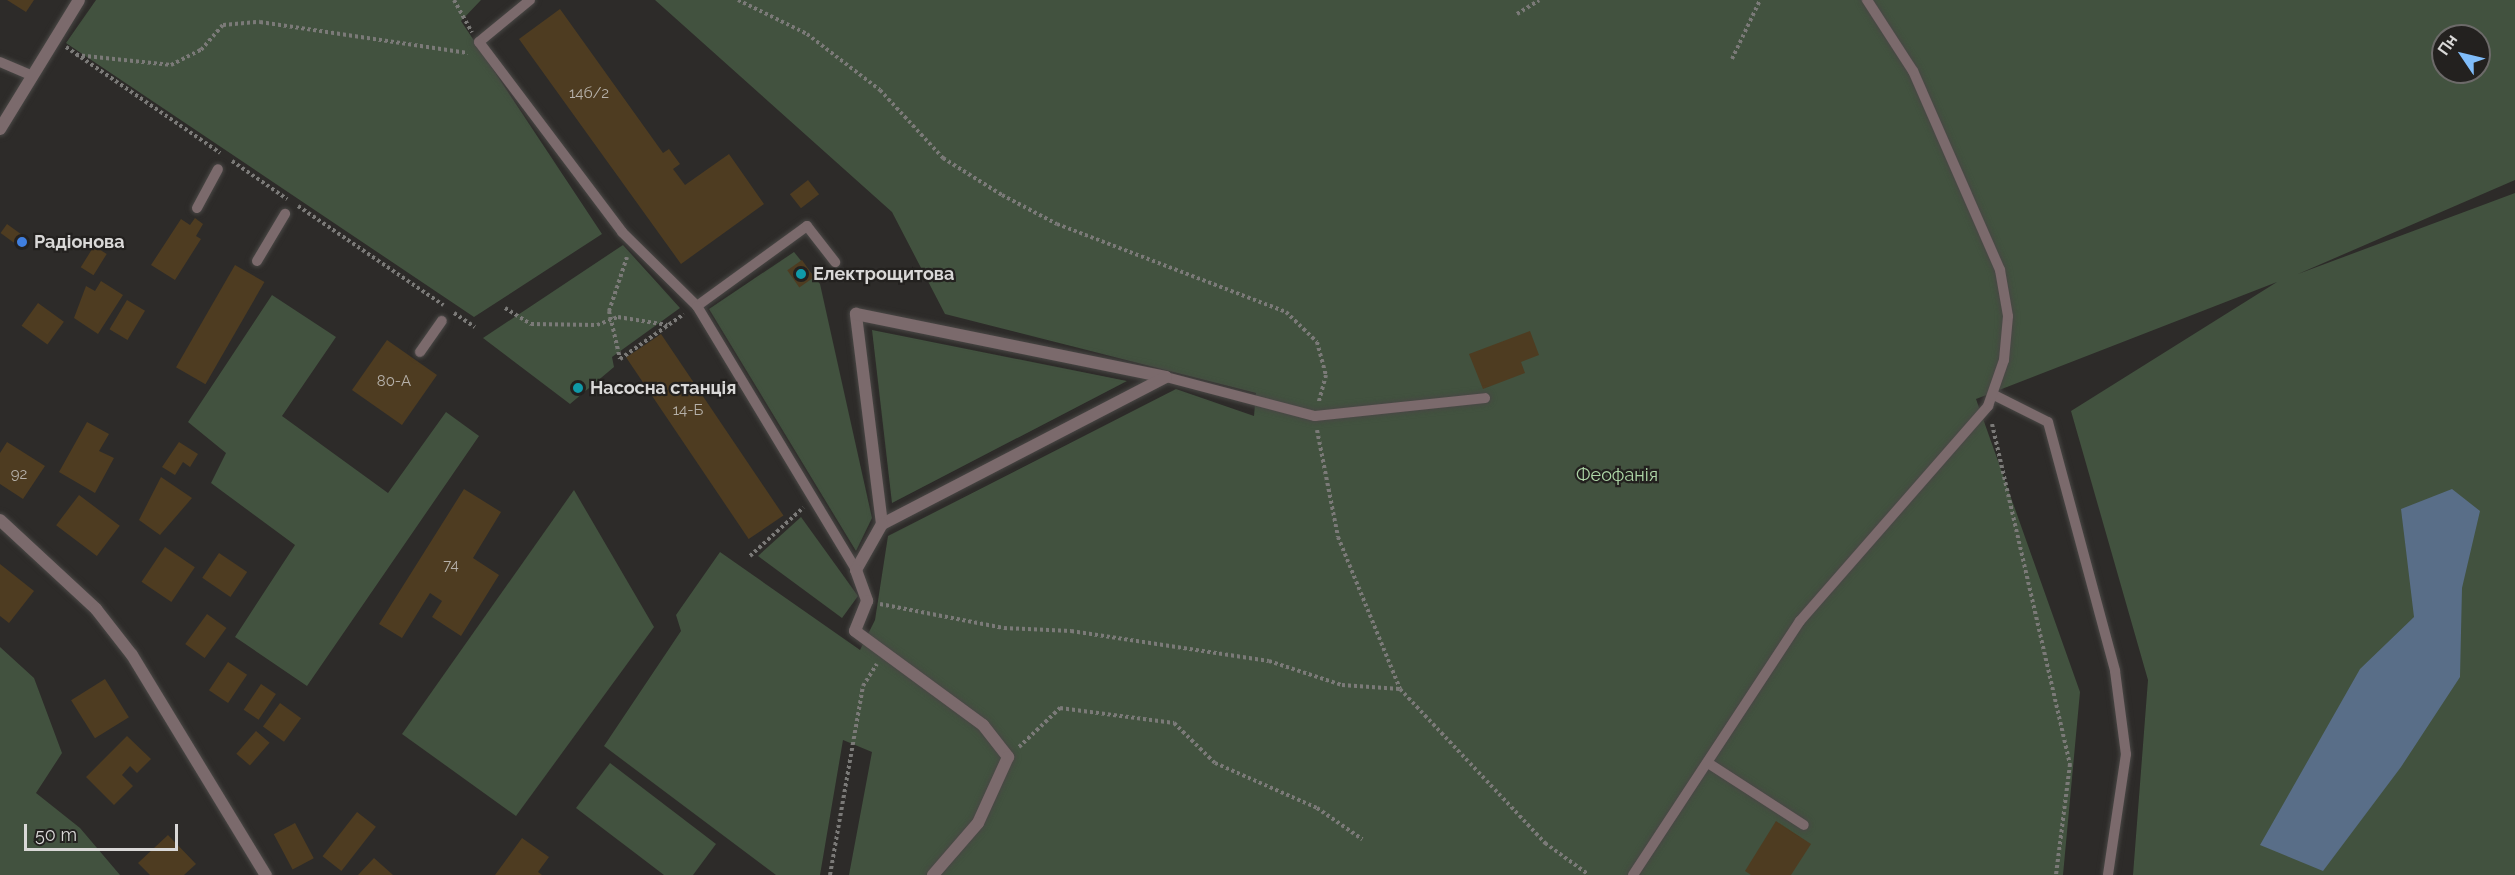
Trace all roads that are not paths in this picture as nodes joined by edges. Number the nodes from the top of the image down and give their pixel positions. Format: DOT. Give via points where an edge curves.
graph roads {
  1 [pos="79,0"];
  2 [pos="530,0"];
  3 [pos="1867,0"];
  4 [pos="0,62"];
  5 [pos="33,76"];
  6 [pos="0,129"];
  7 [pos="218,169"];
  8 [pos="196,208"];
  9 [pos="285,214"];
  10 [pos="257,261"];
  11 [pos="835,262"];
  12 [pos="697,306"];
  13 [pos="442,321"];
  14 [pos="420,352"];
  15 [pos="1166,376"];
  16 [pos="1994,394"];
  17 [pos="1485,398"];
  18 [pos="0,520"];
  19 [pos="882,524"];
  20 [pos="856,570"];
  21 [pos="1708,763"];
  22 [pos="1804,825"];
  23 [pos="266,875"];
  24 [pos="933,875"];
  25 [pos="1634,875"];
  26 [pos="2108,875"];
  1 -- 5 [label="street"];
  2 -- 12 [label="lane" via="479,42 632,242"];
  3 -- 16 [label="lane" via="1913,71 2000,270 2008,316"];
  4 -- 5 [label="lane"];
  5 -- 6 [label="street"];
  7 -- 8 [label="lane"];
  9 -- 10 [label="lane"];
  11 -- 12 [label="lane" via="807,226"];
  12 -- 20 [label="lane"];
  13 -- 14 [label="lane"];
  15 -- 17 [label="lane" via="1315,416"];
  15 -- 19 [label="street"];
  15 -- 19 [label="street" via="856,314"];
  16 -- 21 [label="lane" via="1988,406 1800,621"];
  16 -- 26 [label="lane" via="2048,422 2115,671 2126,754"];
  18 -- 23 [label="street" via="96,609 132,655"];
  19 -- 20 [label="street"];
  20 -- 24 [label="street" via="867,601 855,631 983,725 1008,757 978,823"];
  21 -- 22 [label="lane"];
  21 -- 25 [label="lane"];
}
